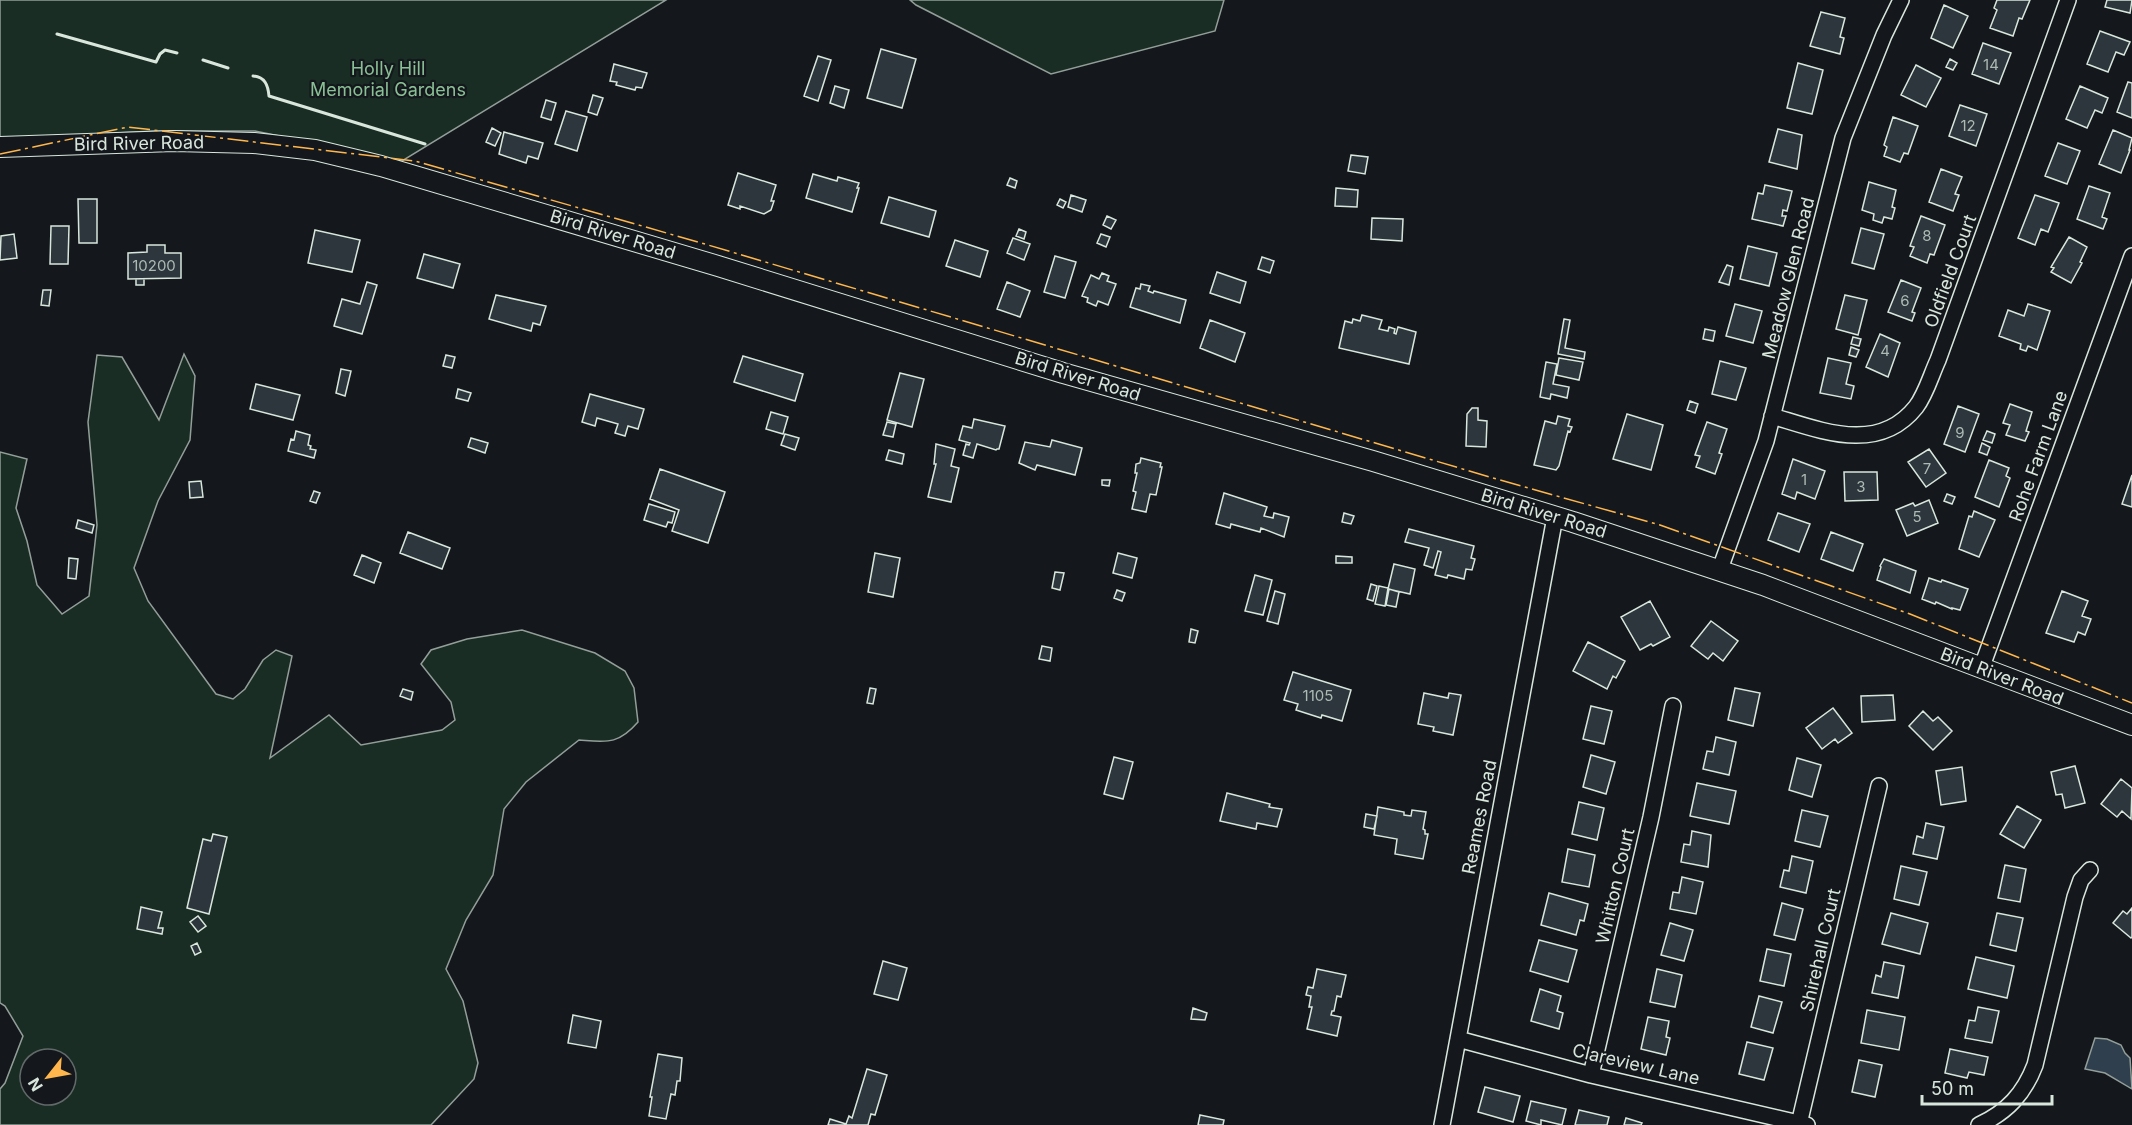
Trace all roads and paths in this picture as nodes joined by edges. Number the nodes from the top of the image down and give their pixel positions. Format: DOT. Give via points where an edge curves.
graph roads {
  1 [pos="1901,0"];
  2 [pos="2068,0"];
  3 [pos="0,147"];
  4 [pos="2132,256"];
  5 [pos="1772,416"];
  6 [pos="1555,517"];
  7 [pos="1720,569"];
  8 [pos="1981,669"];
  9 [pos="1673,706"];
  10 [pos="2132,725"];
  11 [pos="1879,786"];
  12 [pos="2090,870"];
  13 [pos="1458,1039"];
  14 [pos="1591,1075"];
  15 [pos="1803,1124"];
  16 [pos="1442,1125"];
  17 [pos="1979,1125"];
  1 -- 5 [label="street, Meadow Glen Road" via="1843,138"];
  2 -- 5 [label="street, Oldfield Court" via="1938,360 1918,404 1891,428 1852,436"];
  3 -- 6 [label="street, Bird River Road" via="222,141 335,154 556,216 1052,369"];
  4 -- 8 [label="street, Rohe Farm Lane"];
  5 -- 7 [label="street, Meadow Glen Road"];
  6 -- 7 [label="street, Bird River Road"];
  6 -- 13 [label="street, Reames Road"];
  7 -- 8 [label="street, Bird River Road"];
  8 -- 10 [label="street, Bird River Road"];
  9 -- 14 [label="street, Whitton Court"];
  11 -- 15 [label="street, Shirehall Court"];
  12 -- 17 [label="street" via="2081,880 2075,897 2027,1085 1997,1117"];
  13 -- 14 [label="street, Clareview Lane"];
  13 -- 16 [label="street, Reames Road"];
  14 -- 15 [label="street, Clareview Lane"];
}
